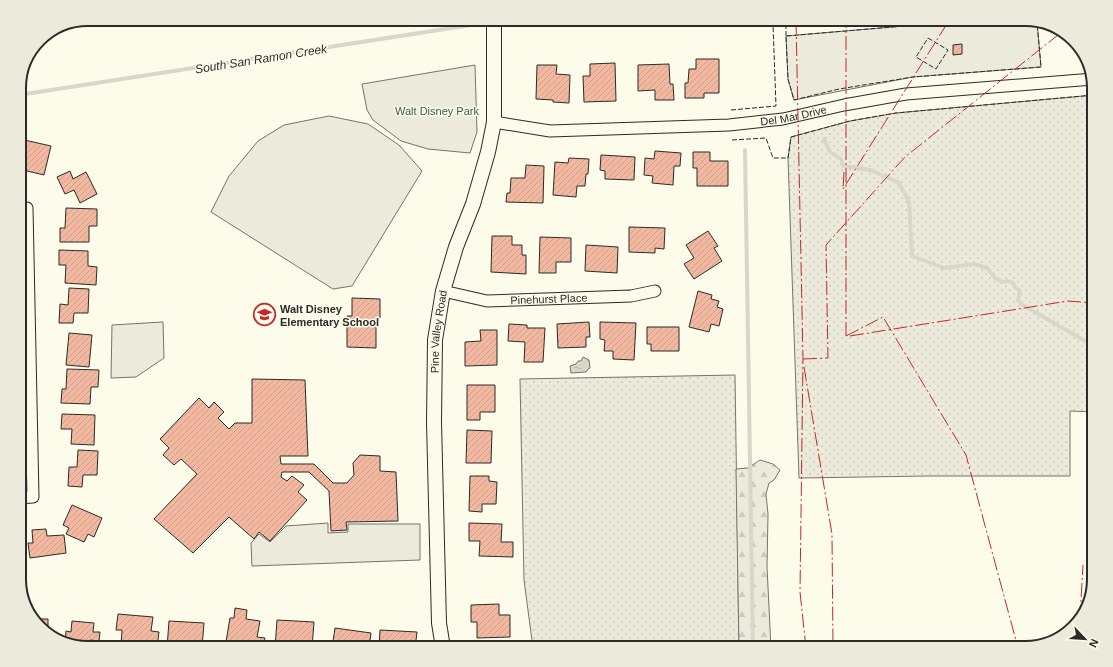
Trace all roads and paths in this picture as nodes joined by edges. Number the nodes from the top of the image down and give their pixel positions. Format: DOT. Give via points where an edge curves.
graph roads {
  1 [pos="494,26"];
  2 [pos="1087,80"];
  3 [pos="494,122"];
  4 [pos="26,208"];
  5 [pos="444,291"];
  6 [pos="655,291"];
  7 [pos="26,498"];
  8 [pos="442,641"];
  1 -- 3 [label="street, Pine Valley Road"];
  2 -- 3 [label="street, Del Mar Drive" via="906,94 783,119 729,125 550,131"];
  3 -- 5 [label="street, Pine Valley Road" via="473,204 456,247"];
  4 -- 7 [label="street" via="33,497"];
  5 -- 6 [label="street, Pinehurst Place" via="487,300 631,296"];
  5 -- 8 [label="street, Pine Valley Road" via="435,340 434,422 439,623"];
}
